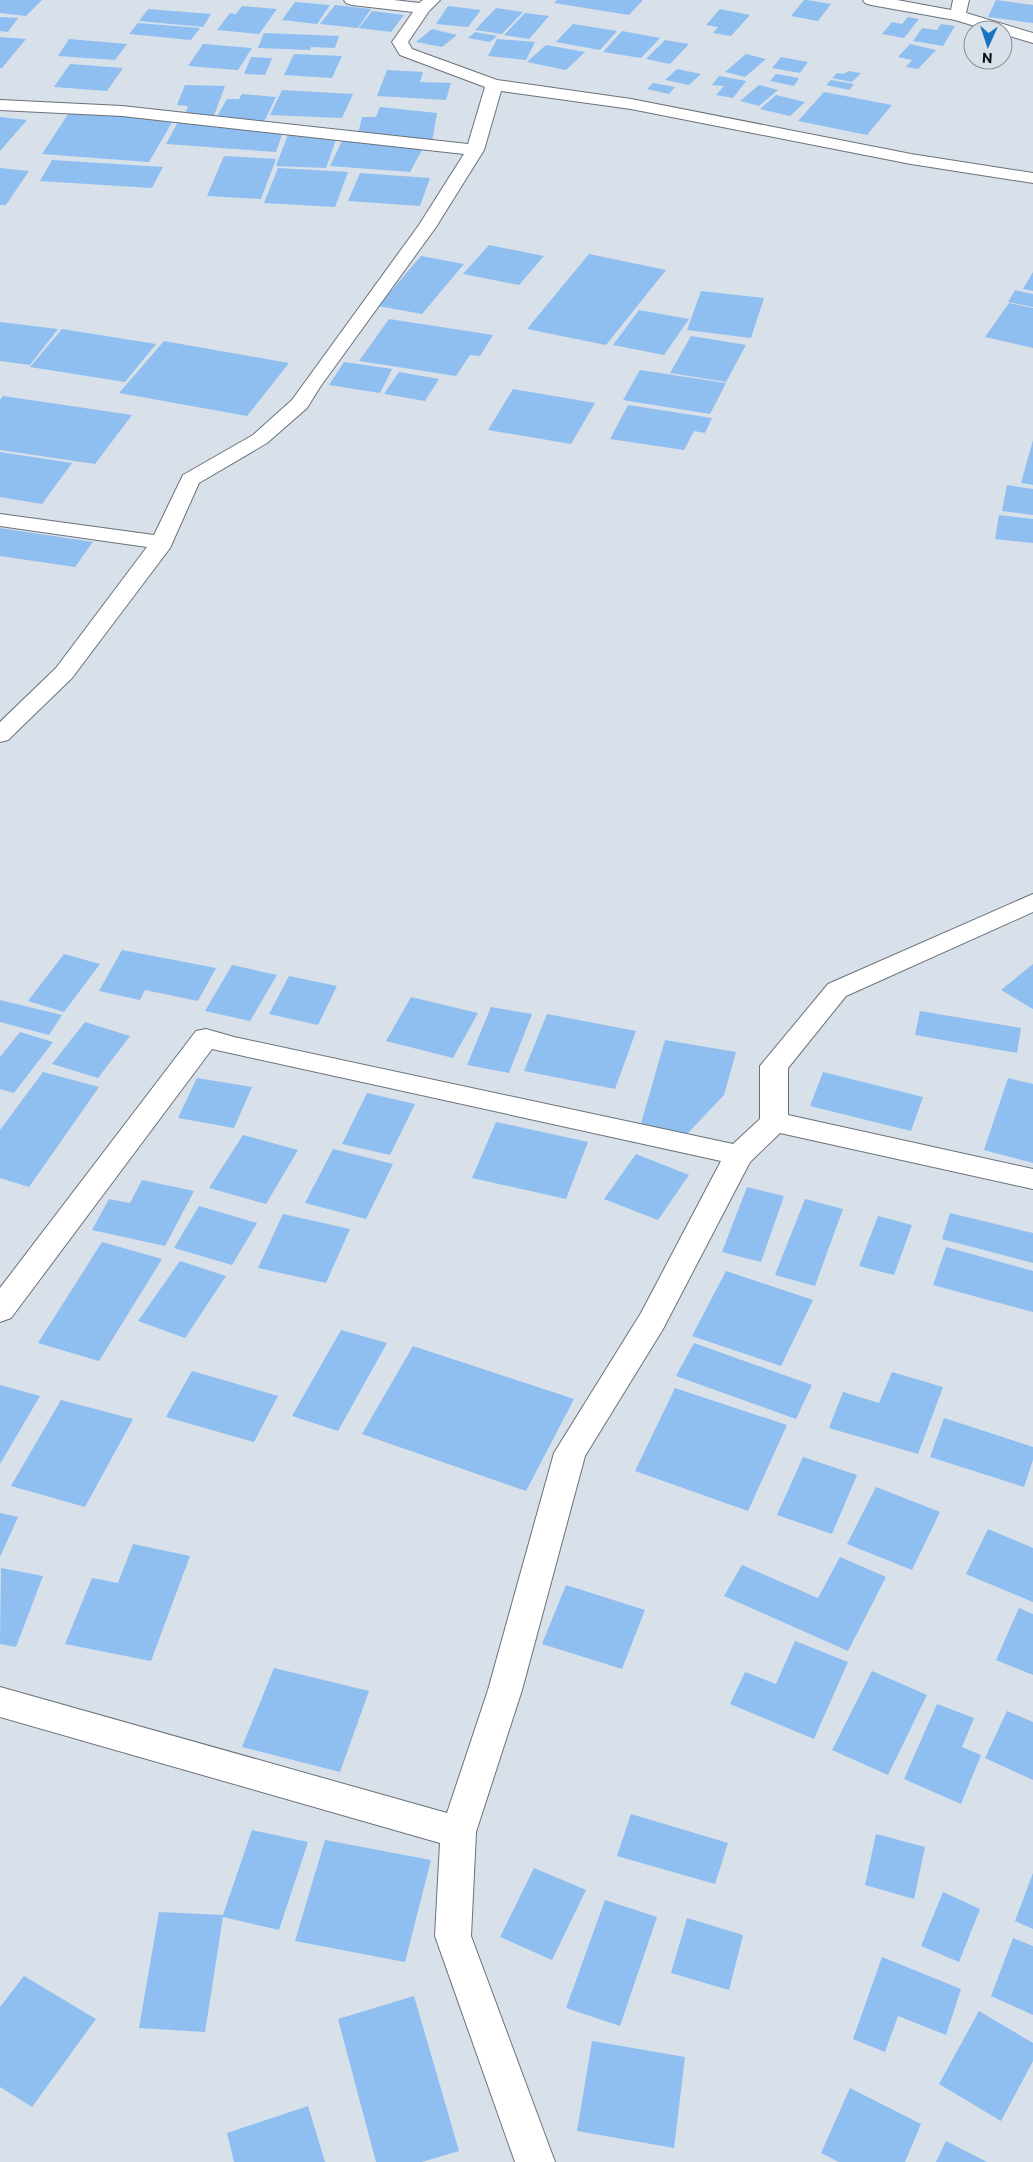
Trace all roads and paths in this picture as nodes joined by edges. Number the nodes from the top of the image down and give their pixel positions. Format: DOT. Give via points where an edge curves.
graph roads {
  1 [pos="352,0"];
  2 [pos="871,0"];
  3 [pos="961,0"];
  4 [pos="428,4"];
  5 [pos="957,16"];
  6 [pos="1033,38"];
  7 [pos="494,85"];
  8 [pos="0,105"];
  9 [pos="475,150"];
  10 [pos="1033,178"];
  11 [pos="0,520"];
  12 [pos="162,543"];
  13 [pos="0,735"];
  14 [pos="1033,902"];
  15 [pos="774,1122"];
  16 [pos="739,1155"];
  17 [pos="1033,1179"];
  18 [pos="0,1310"];
  19 [pos="0,1702"];
  20 [pos="458,1832"];
  21 [pos="535,2162"];
  1 -- 4 [label="street"];
  2 -- 5 [label="street"];
  3 -- 5 [label="street"];
  4 -- 7 [label="street" via="400,42 406,52"];
  5 -- 6 [label="street"];
  7 -- 9 [label="street"];
  7 -- 10 [label="street" via="631,104 911,159"];
  8 -- 9 [label="street" via="122,111"];
  9 -- 12 [label="street" via="428,227 300,404 260,439 190,479"];
  11 -- 12 [label="street"];
  12 -- 13 [label="street" via="64,673"];
  14 -- 15 [label="street" via="837,990 774,1066"];
  15 -- 16 [label="street"];
  15 -- 17 [label="street"];
  16 -- 18 [label="street" via="206,1038"];
  16 -- 20 [label="street" via="652,1321 570,1453 505,1690"];
  19 -- 20 [label="street"];
  20 -- 21 [label="street" via="453,1936"];
}
